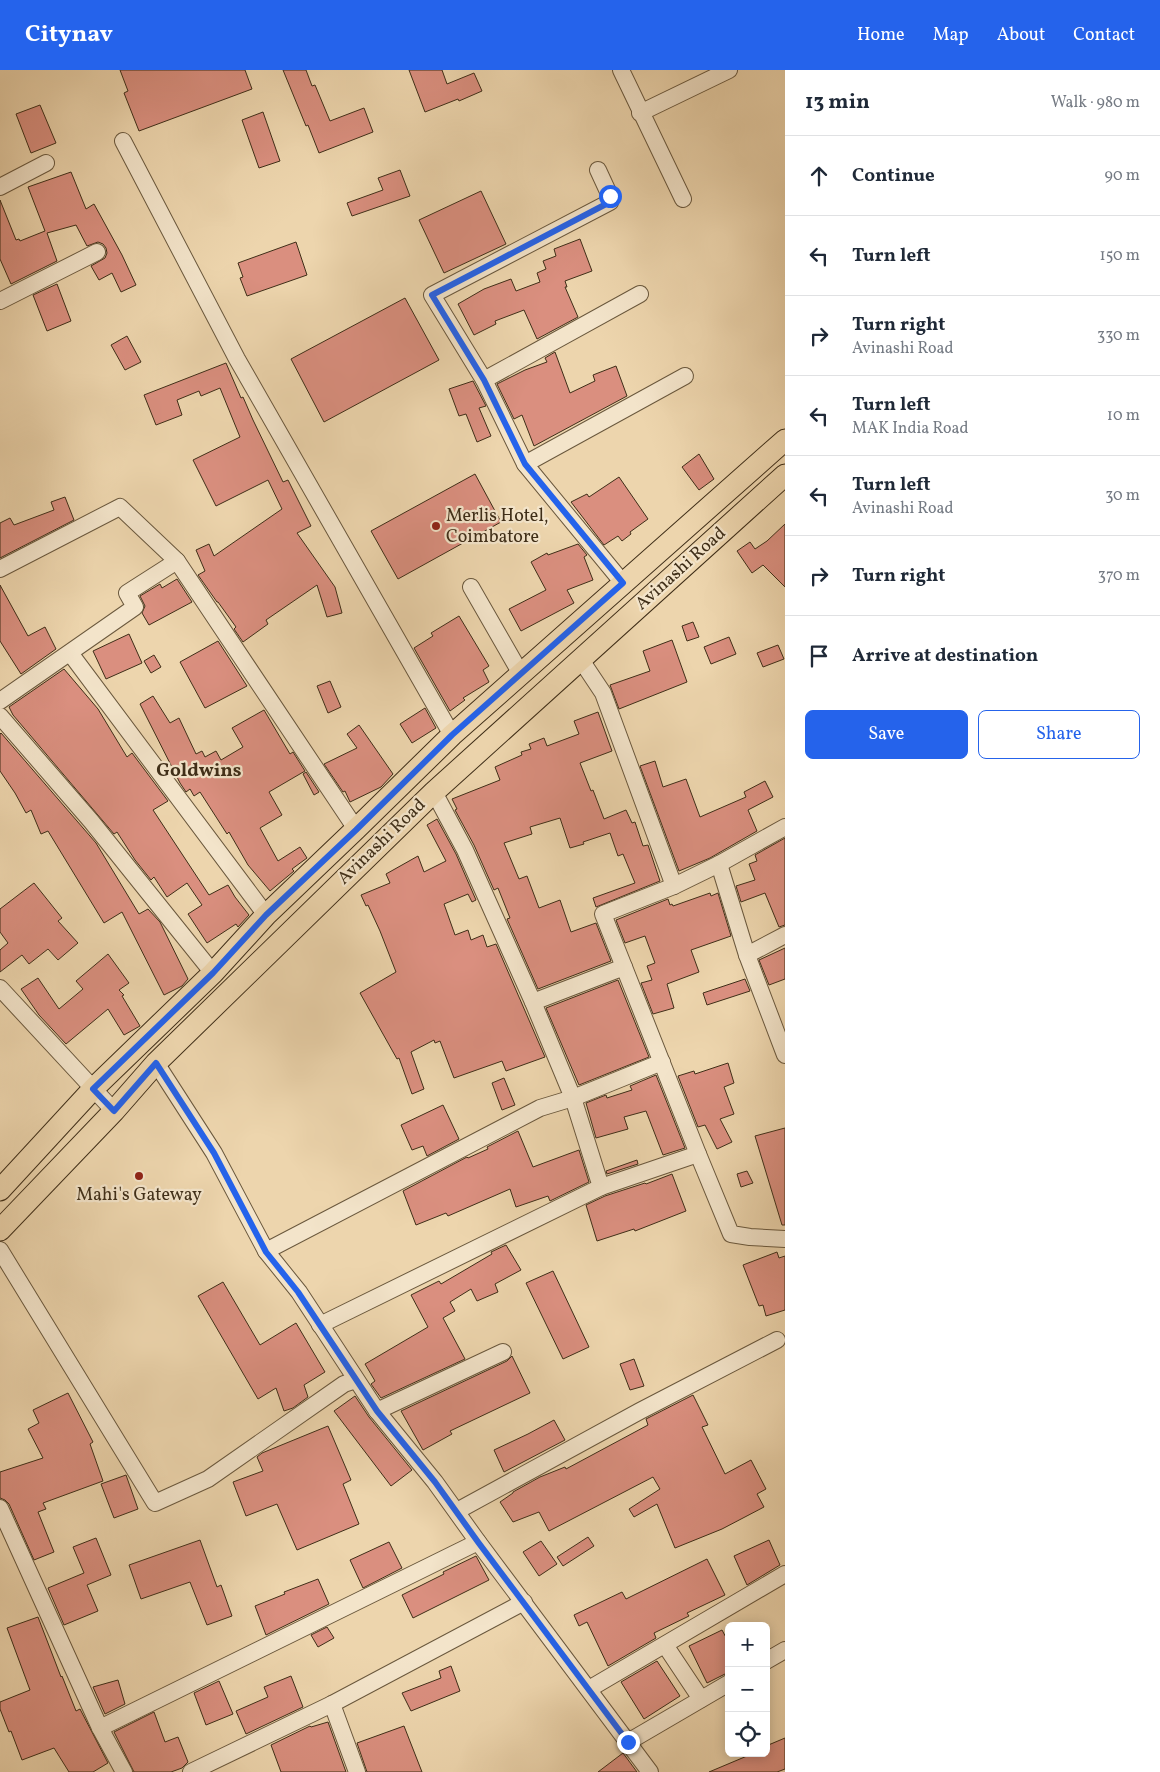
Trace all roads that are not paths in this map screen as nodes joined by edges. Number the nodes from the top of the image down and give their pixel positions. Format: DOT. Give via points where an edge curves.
graph roads {
  1 [pos="621,70"];
  2 [pos="728,70"];
  3 [pos="640,113"];
  4 [pos="123,141"];
  5 [pos="46,163"];
  6 [pos="598,170"];
  7 [pos="0,187"];
  8 [pos="683,199"];
  9 [pos="97,252"];
  10 [pos="640,294"];
  11 [pos="0,301"];
  12 [pos="685,376"];
  13 [pos="484,380"];
  14 [pos="785,440"];
  15 [pos="525,464"];
  16 [pos="785,475"];
  17 [pos="177,561"];
  18 [pos="0,569"];
  19 [pos="623,583"];
  20 [pos="470,586"];
  21 [pos="70,652"];
  22 [pos="581,660"];
  23 [pos="520,674"];
  24 [pos="0,701"];
  25 [pos="0,716"];
  26 [pos="452,735"];
  27 [pos="434,792"];
  28 [pos="785,826"];
  29 [pos="356,830"];
  30 [pos="719,864"];
  31 [pos="674,886"];
  32 [pos="266,915"];
  33 [pos="785,935"];
  34 [pos="747,955"];
  35 [pos="624,967"];
  36 [pos="213,973"];
  37 [pos="0,988"];
  38 [pos="534,1002"];
  39 [pos="785,1055"];
  40 [pos="662,1062"];
  41 [pos="156,1063"];
  42 [pos="93,1089"];
  43 [pos="573,1098"];
  44 [pos="114,1111"];
  45 [pos="698,1154"];
  46 [pos="601,1187"];
  47 [pos="0,1190"];
  48 [pos="0,1230"];
  49 [pos="785,1239"];
  50 [pos="0,1250"];
  51 [pos="266,1252"];
  52 [pos="320,1325"];
  53 [pos="777,1340"];
  54 [pos="503,1352"];
  55 [pos="356,1380"];
  56 [pos="377,1411"];
  57 [pos="0,1508"];
  58 [pos="457,1511"];
  59 [pos="478,1542"];
  60 [pos="785,1574"];
  61 [pos="524,1602"];
  62 [pos="665,1645"];
  63 [pos="785,1650"];
  64 [pos="770,1659"];
  65 [pos="725,1685"];
  66 [pos="589,1689"];
  67 [pos="701,1699"];
  68 [pos="332,1704"];
  69 [pos="100,1728"];
  70 [pos="628,1742"];
  71 [pos="124,1772"];
  72 [pos="191,1772"];
  73 [pos="357,1772"];
  74 [pos="650,1772"];
  1 -- 3 [label="street"];
  2 -- 3 [label="street"];
  3 -- 8 [label="street"];
  4 -- 26 [label="street" via="237,359"];
  5 -- 7 [label="street"];
  6 -- 13 [label="street" via="610,202 432,295"];
  9 -- 11 [label="street"];
  10 -- 13 [label="street"];
  12 -- 15 [label="street"];
  13 -- 15 [label="street"];
  14 -- 19 [label="main road, Avinashi Road"];
  15 -- 19 [label="street"];
  16 -- 22 [label="main road, Avinashi Road"];
  17 -- 18 [label="street" via="120,507"];
  17 -- 21 [label="street" via="127,593 135,607"];
  17 -- 29 [label="street"];
  19 -- 23 [label="main road, Avinashi Road"];
  20 -- 23 [label="street"];
  21 -- 24 [label="street"];
  21 -- 32 [label="street"];
  22 -- 27 [label="main road, Avinashi Road"];
  22 -- 31 [label="street" via="603,692"];
  23 -- 26 [label="main road, Avinashi Road"];
  25 -- 36 [label="street" via="92,821"];
  26 -- 29 [label="main road, Avinashi Road"];
  27 -- 38 [label="street" via="465,850"];
  27 -- 41 [label="main road, Avinashi Road"];
  28 -- 30 [label="street"];
  29 -- 32 [label="main road, Avinashi Road"];
  30 -- 31 [label="street"];
  30 -- 34 [label="street"];
  31 -- 35 [label="street" via="603,914"];
  32 -- 36 [label="main road, Avinashi Road"];
  33 -- 34 [label="street"];
  34 -- 39 [label="street"];
  35 -- 38 [label="street"];
  35 -- 40 [label="street"];
  36 -- 42 [label="main road, Avinashi Road"];
  37 -- 42 [label="street"];
  38 -- 43 [label="street"];
  40 -- 43 [label="street"];
  40 -- 45 [label="street"];
  41 -- 44 [label="main road, Avinashi Road"];
  41 -- 51 [label="street" via="214,1153"];
  42 -- 44 [label="street"];
  42 -- 47 [label="main road, Avinashi Road"];
  43 -- 46 [label="street"];
  43 -- 51 [label="street" via="540,1108"];
  44 -- 48 [label="main road, Avinashi Road"];
  45 -- 46 [label="street"];
  45 -- 49 [label="street" via="731,1234"];
  46 -- 52 [label="street"];
  50 -- 55 [label="street" via="154,1503 208,1479 344,1384"];
  51 -- 52 [label="street"];
  52 -- 55 [label="street"];
  53 -- 58 [label="street" via="640,1410"];
  54 -- 56 [label="street"];
  55 -- 56 [label="street"];
  56 -- 58 [label="street"];
  57 -- 69 [label="street"];
  58 -- 59 [label="street"];
  59 -- 61 [label="street"];
  59 -- 69 [label="street"];
  60 -- 62 [label="street"];
  61 -- 66 [label="street"];
  61 -- 68 [label="street"];
  62 -- 66 [label="street"];
  62 -- 67 [label="street"];
  63 -- 64 [label="street"];
  65 -- 67 [label="street"];
  66 -- 70 [label="street"];
  67 -- 70 [label="street"];
  68 -- 72 [label="street"];
  68 -- 73 [label="street"];
  69 -- 71 [label="street"];
  70 -- 74 [label="street"];
}
